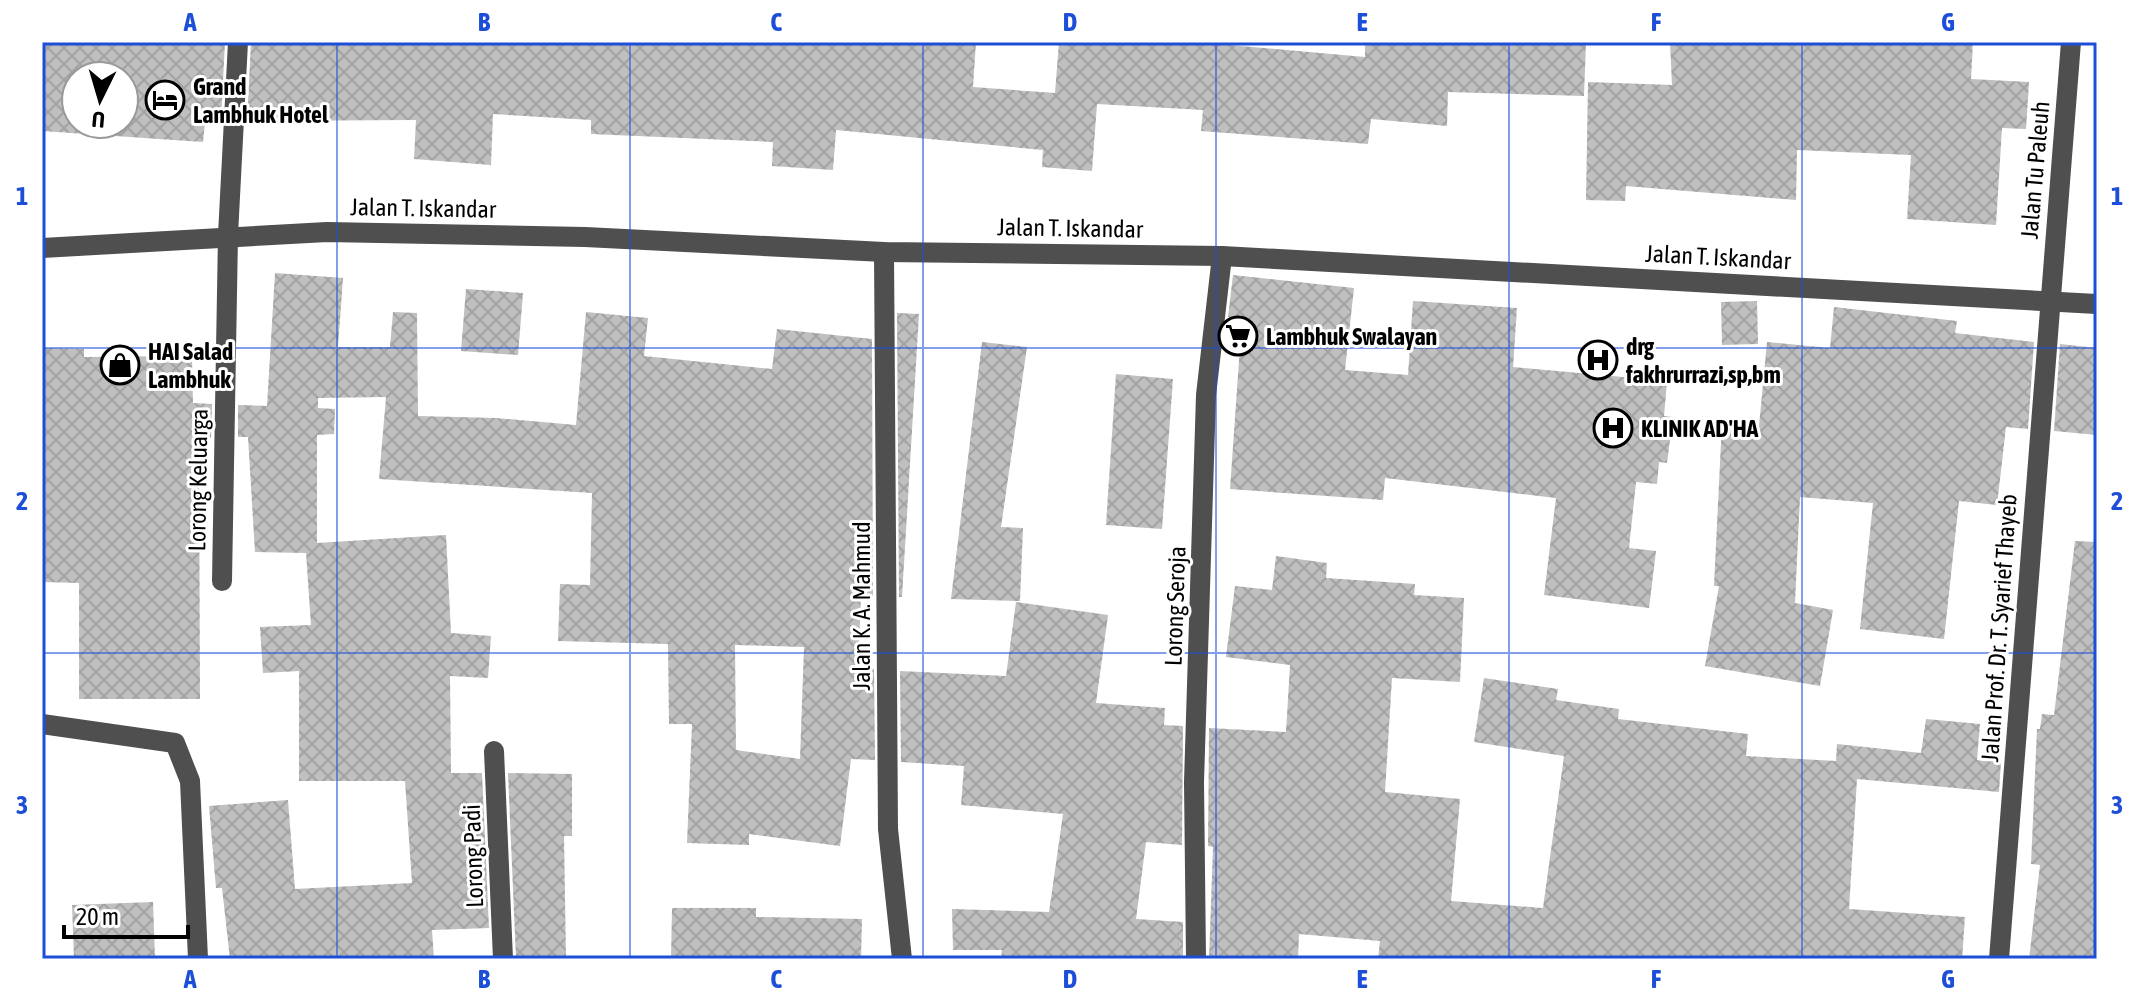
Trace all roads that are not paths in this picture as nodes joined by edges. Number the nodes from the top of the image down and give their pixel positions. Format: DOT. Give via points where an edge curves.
graph roads {
  1 [pos="238,42"];
  2 [pos="2071,42"];
  3 [pos="228,235"];
  4 [pos="42,248"];
  5 [pos="884,252"];
  6 [pos="1222,256"];
  7 [pos="2050,301"];
  8 [pos="2097,304"];
  9 [pos="222,581"];
  10 [pos="42,724"];
  11 [pos="494,751"];
  12 [pos="198,959"];
  13 [pos="503,959"];
  14 [pos="902,959"];
  15 [pos="1196,959"];
  16 [pos="1999,959"];
  1 -- 3 [label="street, Lorong Keluarga"];
  2 -- 7 [label="street, Jalan Tu Paleuh"];
  3 -- 4 [label="street, Jalan T. Iskandar"];
  3 -- 5 [label="street, Jalan T. Iskandar" via="585,237"];
  3 -- 9 [label="street, Lorong Keluarga"];
  5 -- 6 [label="street, Jalan T. Iskandar"];
  5 -- 14 [label="street, Jalan K. A. Mahmud" via="888,829"];
  6 -- 7 [label="street, Jalan T. Iskandar"];
  6 -- 15 [label="street, Lorong Seroja" via="1206,395 1194,782"];
  7 -- 8 [label="street, Jalan T. Iskandar"];
  7 -- 16 [label="street, Jalan Prof. Dr. T. Syarief Thayeb"];
  10 -- 12 [label="street" via="175,743 190,781"];
  11 -- 13 [label="street, Lorong Padi"];
}
